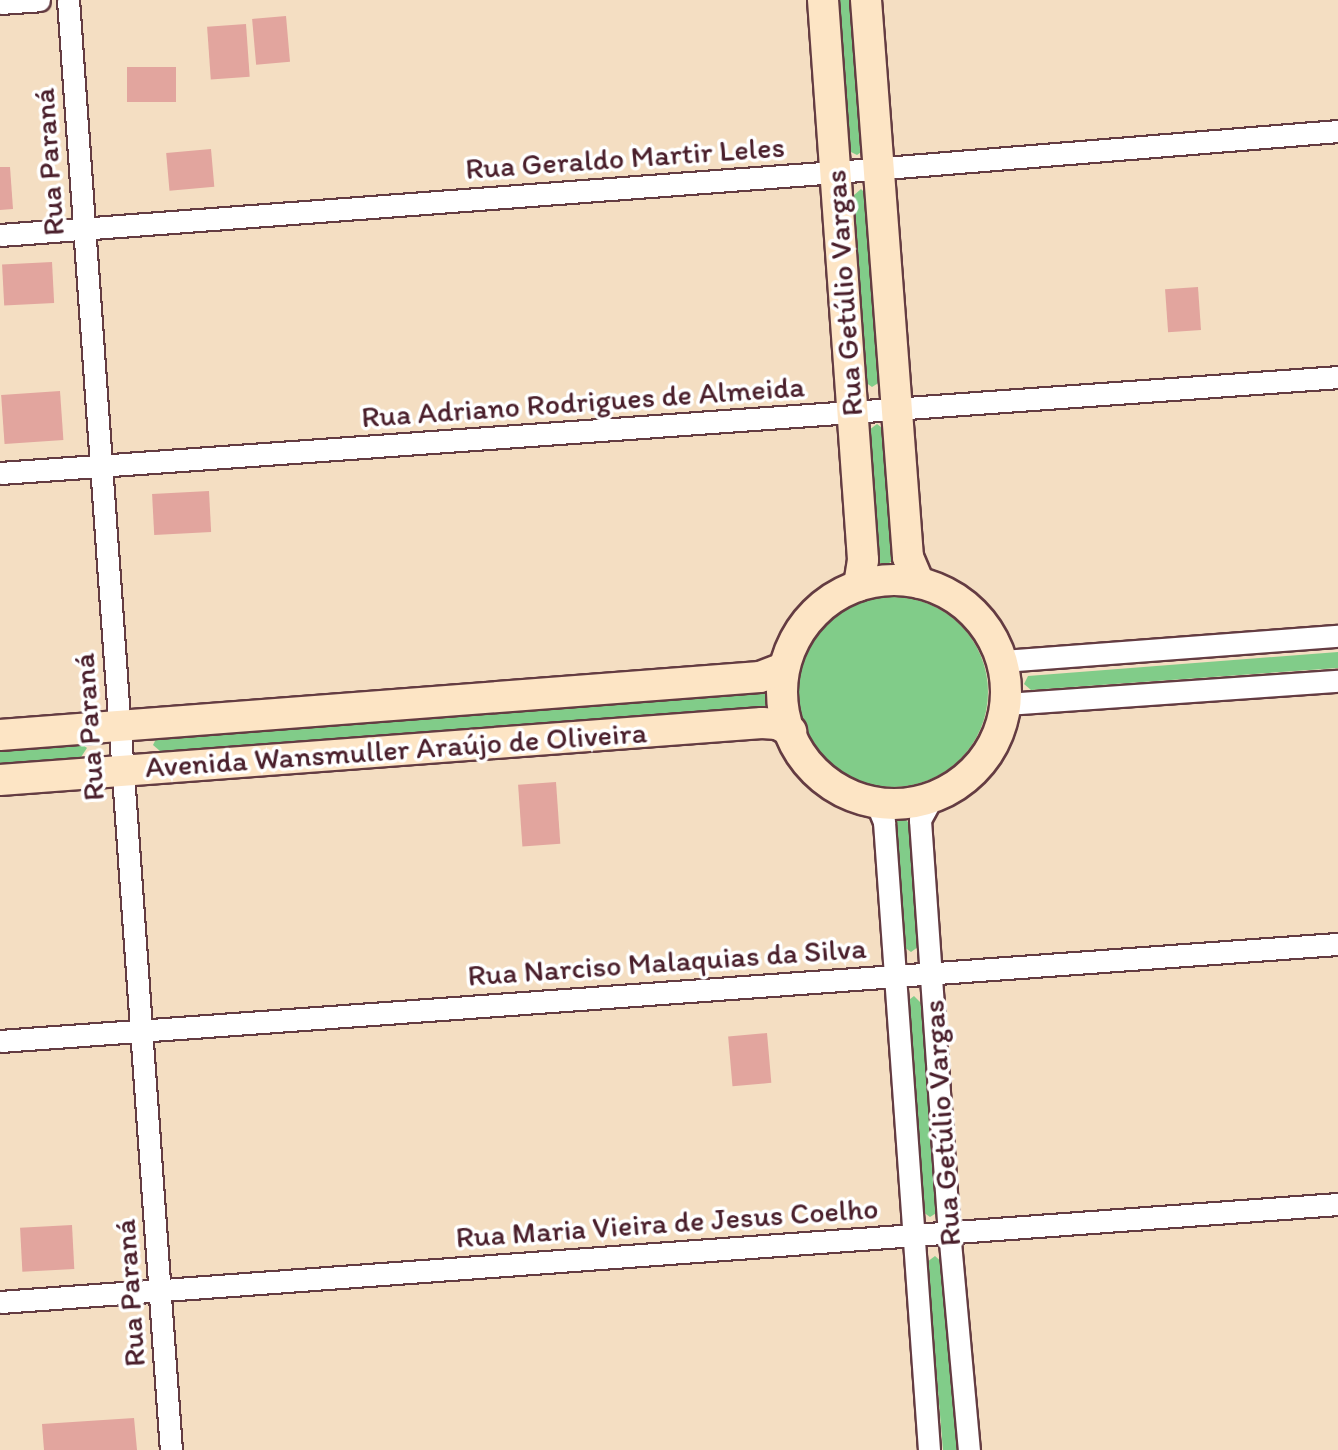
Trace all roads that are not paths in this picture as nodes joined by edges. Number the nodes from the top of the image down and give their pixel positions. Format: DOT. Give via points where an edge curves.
graph roads {
  1 [pos="39,0"];
  2 [pos="68,0"];
  3 [pos="823,0"];
  4 [pos="866,0"];
  5 [pos="0,3"];
  6 [pos="1338,131"];
  7 [pos="879,169"];
  8 [pos="835,172"];
  9 [pos="84,229"];
  10 [pos="0,235"];
  11 [pos="1338,377"];
  12 [pos="897,410"];
  13 [pos="853,413"];
  14 [pos="101,465"];
  15 [pos="0,473"];
  16 [pos="919,583"];
  17 [pos="859,586"];
  18 [pos="1338,636"];
  19 [pos="1003,661"];
  20 [pos="783,668"];
  21 [pos="1338,681"];
  22 [pos="1006,704"];
  23 [pos="118,726"];
  24 [pos="791,731"];
  25 [pos="0,735"];
  26 [pos="122,771"];
  27 [pos="0,780"];
  28 [pos="932,798"];
  29 [pos="876,802"];
  30 [pos="1338,944"];
  31 [pos="931,973"];
  32 [pos="895,975"];
  33 [pos="141,1031"];
  34 [pos="0,1041"];
  35 [pos="1338,1204"];
  36 [pos="949,1231"];
  37 [pos="914,1235"];
  38 [pos="159,1290"];
  39 [pos="0,1302"];
  40 [pos="171,1450"];
  41 [pos="929,1450"];
  42 [pos="969,1450"];
  1 -- 5 [label="street"];
  2 -- 9 [label="street, Rua Paraná"];
  3 -- 8 [label="street, Rua Getúlio Vargas"];
  4 -- 7 [label="street, Rua Getúlio Vargas"];
  6 -- 7 [label="street, Rua Geraldo Martir Leles"];
  7 -- 8 [label="street, Rua Geraldo Martir Leles"];
  7 -- 12 [label="street, Rua Getúlio Vargas"];
  8 -- 9 [label="street, Rua Geraldo Martir Leles"];
  8 -- 13 [label="street, Rua Getúlio Vargas"];
  9 -- 10 [label="street, Rua Geraldo Martir Leles"];
  9 -- 14 [label="street, Rua Paraná"];
  11 -- 12 [label="street, Rua Adriano Rodrigues de Almeida"];
  12 -- 13 [label="street, Rua Adriano Rodrigues de Almeida"];
  12 -- 16 [label="street, Rua Getúlio Vargas" via="908,557"];
  13 -- 14 [label="street, Rua Adriano Rodrigues de Almeida"];
  13 -- 17 [label="street, Rua Getúlio Vargas" via="863,560"];
  14 -- 15 [label="street, Rua Adriano Rodrigues de Almeida"];
  14 -- 23 [label="street, Rua Paraná"];
  16 -- 17 [label="street" via="886,580"];
  16 -- 19 [label="street" via="941,590 968,608 989,632"];
  17 -- 20 [label="street" via="832,598 807,620"];
  18 -- 19 [label="street"];
  19 -- 22 [label="street"];
  20 -- 23 [label="street, Avenida Wansmuller Araújo de Oliveira" via="760,677"];
  20 -- 24 [label="street" via="785,718"];
  21 -- 22 [label="street"];
  22 -- 28 [label="street" via="999,735 983,762 960,784"];
  23 -- 25 [label="street, Avenida Wansmuller Araújo de Oliveira"];
  23 -- 26 [label="street, Rua Paraná"];
  24 -- 26 [label="street, Avenida Wansmuller Araújo de Oliveira" via="762,723"];
  24 -- 29 [label="street" via="799,751 822,778 853,797"];
  26 -- 27 [label="street, Avenida Wansmuller Araújo de Oliveira"];
  26 -- 33 [label="street, Rua Paraná"];
  28 -- 29 [label="street"];
  28 -- 31 [label="street, Rua Getúlio Vargas" via="920,820"];
  29 -- 32 [label="street, Rua Getúlio Vargas" via="884,822"];
  30 -- 31 [label="street, Rua Narciso Malaquias da Silva"];
  31 -- 32 [label="street, Rua Narciso Malaquias da Silva"];
  31 -- 36 [label="street, Rua Getúlio Vargas"];
  32 -- 33 [label="street, Rua Narciso Malaquias da Silva"];
  32 -- 37 [label="street, Rua Getúlio Vargas"];
  33 -- 34 [label="street, Rua Narciso Malaquias da Silva"];
  33 -- 38 [label="street, Rua Paraná"];
  35 -- 36 [label="street, Rua Maria Vieira de Jesus Coelho"];
  36 -- 37 [label="street, Rua Maria Vieira de Jesus Coelho"];
  36 -- 42 [label="street, Rua Getúlio Vargas"];
  37 -- 38 [label="street, Rua Maria Vieira de Jesus Coelho"];
  37 -- 41 [label="street, Rua Getúlio Vargas"];
  38 -- 39 [label="street, Rua Maria Vieira de Jesus Coelho"];
  38 -- 40 [label="street, Rua Paraná"];
}
